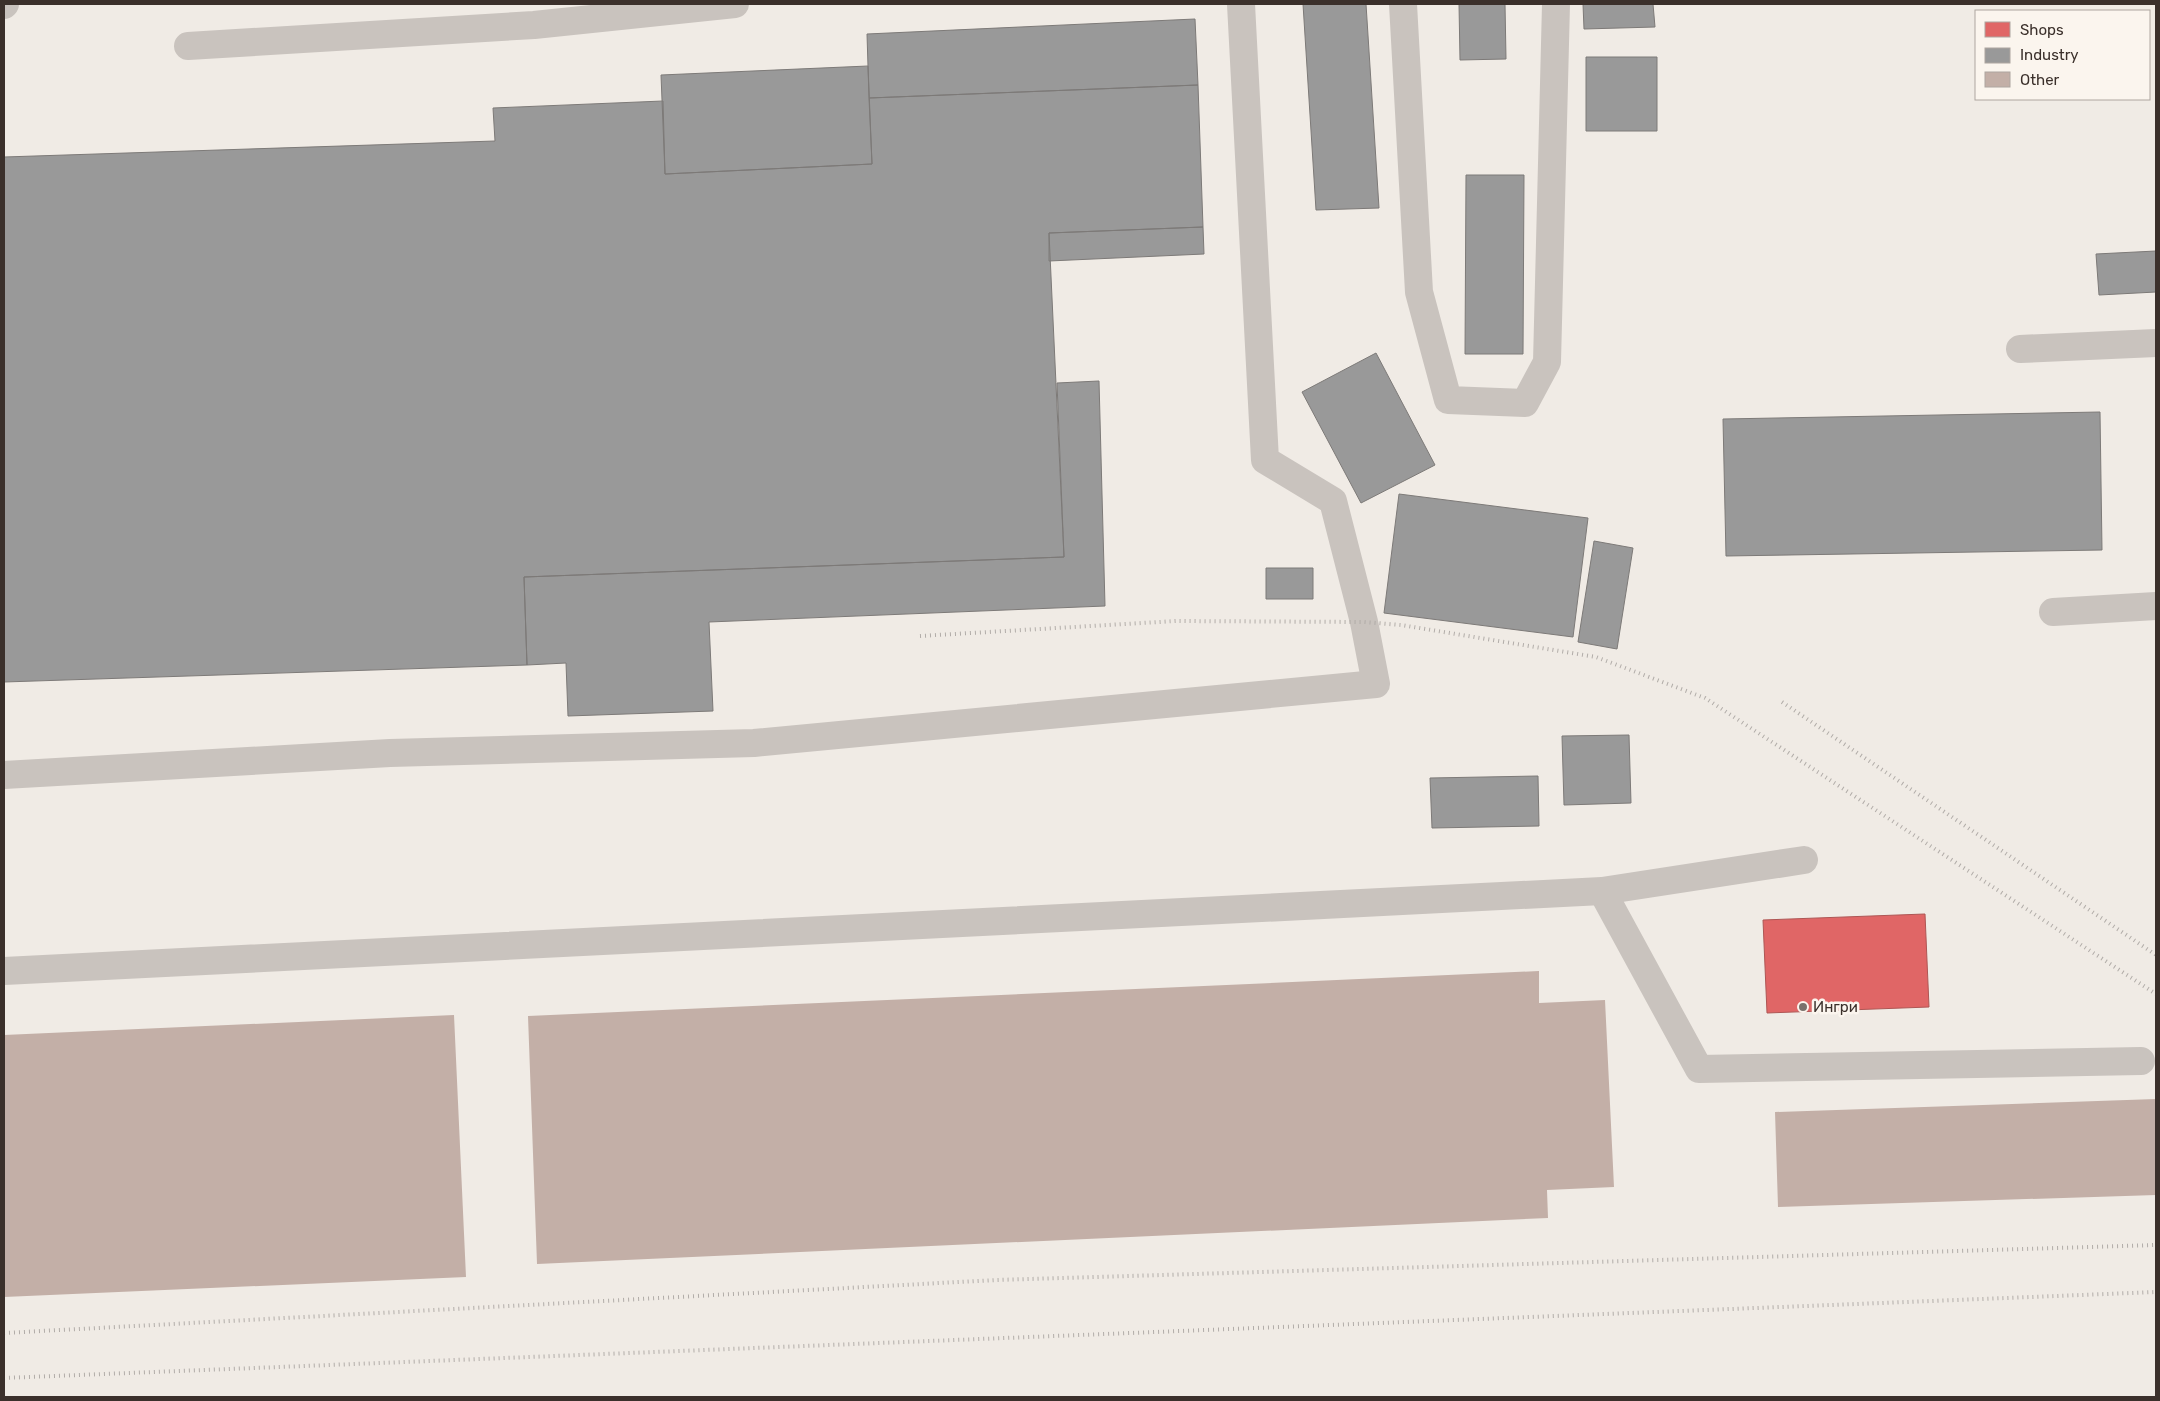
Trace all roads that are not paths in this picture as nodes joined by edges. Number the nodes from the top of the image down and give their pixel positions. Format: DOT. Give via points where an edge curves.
graph roads {
  1 [pos="735,4"];
  2 [pos="1241,4"];
  3 [pos="1404,4"];
  4 [pos="1556,4"];
  5 [pos="537,14"];
  6 [pos="188,46"];
  7 [pos="2156,343"];
  8 [pos="2020,349"];
  9 [pos="2156,606"];
  10 [pos="2053,612"];
  11 [pos="4,775"];
  12 [pos="1804,860"];
  13 [pos="1602,891"];
  14 [pos="4,971"];
  15 [pos="2141,1061"];
  1 -- 5 [label="lane"];
  2 -- 11 [label="lane" via="1265,460 1333,501 1364,622 1376,684 754,742 390,753"];
  3 -- 4 [label="lane" via="1419,292 1448,400 1526,403 1547,362"];
  5 -- 6 [label="lane"];
  7 -- 8 [label="lane"];
  9 -- 10 [label="lane"];
  12 -- 13 [label="lane"];
  13 -- 14 [label="lane"];
  13 -- 15 [label="lane" via="1699,1069"];
}
